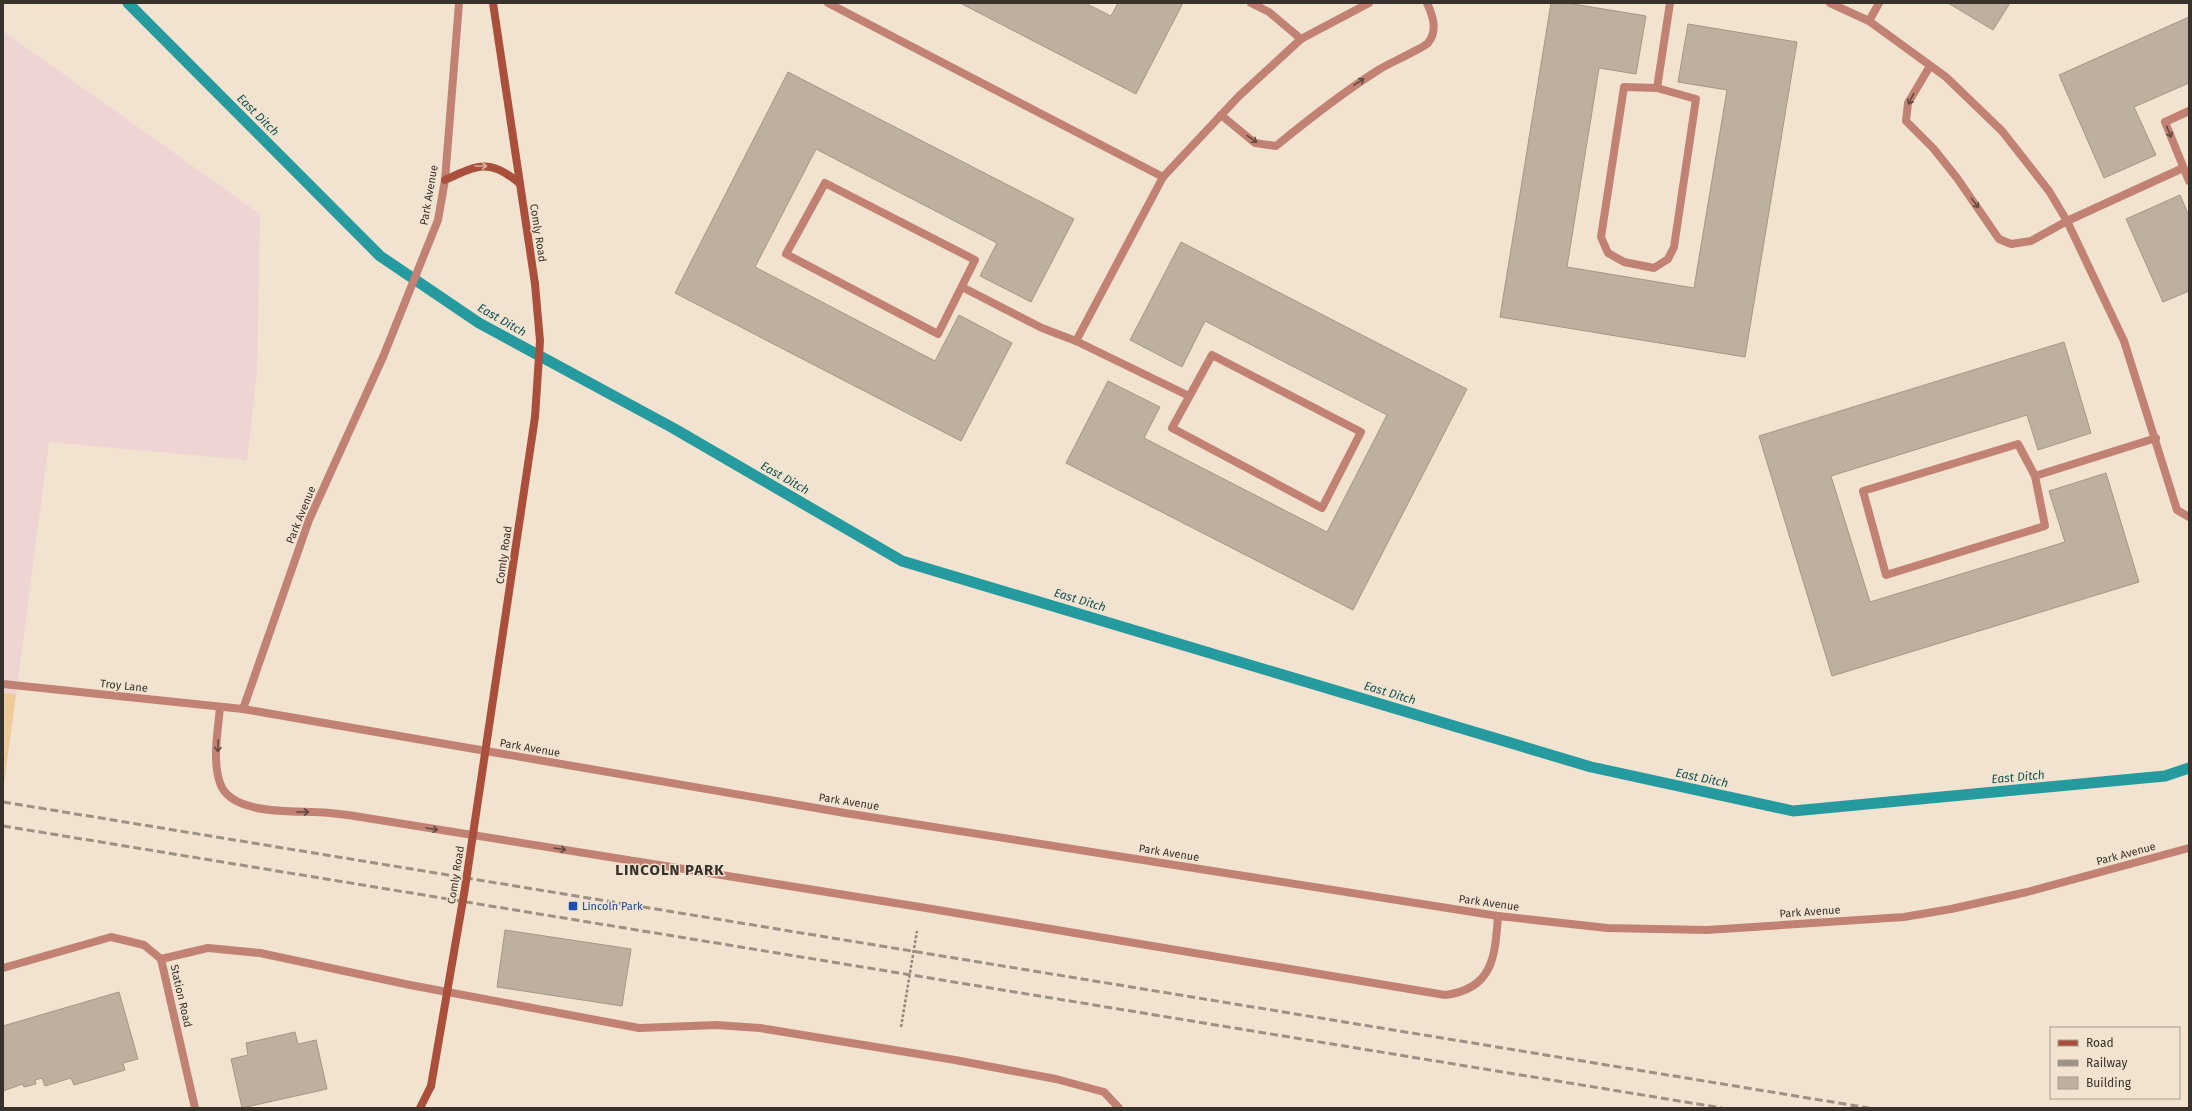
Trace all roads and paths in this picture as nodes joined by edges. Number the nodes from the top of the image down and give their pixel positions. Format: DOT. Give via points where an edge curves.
graph roads {
  1 [pos="459,3"];
  2 [pos="493,3"];
  3 [pos="828,3"];
  4 [pos="1251,3"];
  5 [pos="1369,3"];
  6 [pos="1427,3"];
  7 [pos="1670,3"];
  8 [pos="1830,3"];
  9 [pos="1879,3"];
  10 [pos="1869,21"];
  11 [pos="1301,39"];
  12 [pos="1930,66"];
  13 [pos="1657,88"];
  14 [pos="2189,111"];
  15 [pos="1221,115"];
  16 [pos="2183,168"];
  17 [pos="1163,177"];
  18 [pos="445,180"];
  19 [pos="2189,181"];
  20 [pos="519,183"];
  21 [pos="2067,222"];
  22 [pos="962,287"];
  23 [pos="1076,341"];
  24 [pos="1189,396"];
  25 [pos="2156,438"];
  26 [pos="2035,476"];
  27 [pos="2189,517"];
  28 [pos="3,684"];
  29 [pos="220,707"];
  30 [pos="243,709"];
  31 [pos="2189,848"];
  32 [pos="920,907"];
  33 [pos="1498,916"];
  34 [pos="161,959"];
  35 [pos="3,968"];
  36 [pos="897,1050"];
  37 [pos="431,1086"];
  38 [pos="195,1108"];
  39 [pos="420,1108"];
  40 [pos="426,1108"];
  41 [pos="1119,1108"];
  1 -- 18 [label="street, Park Avenue"];
  2 -- 20 [label="main road, Comly Road"];
  3 -- 17 [label="street"];
  4 -- 11 [label="street" via="1269,12"];
  5 -- 11 [label="street"];
  15 -- 6 [label="street, one-way" via="1255,143 1276,146 1353,86 1395,59 1427,45 1434,34 1433,15"];
  7 -- 13 [label="street"];
  8 -- 10 [label="street"];
  9 -- 10 [label="street"];
  10 -- 12 [label="street"];
  11 -- 15 [label="street"];
  12 -- 21 [label="street" via="1946,77 2002,131 2049,191"];
  12 -- 21 [label="street, one-way" via="1908,103 1906,121 1933,148 1957,178 1999,239 2012,244 2031,241"];
  13 -- 13 [label="street" via="1624,87 1601,238 1608,253 1624,262 1654,268 1668,259 1674,247 1696,98"];
  14 -- 16 [label="street, one-way" via="2165,122"];
  15 -- 17 [label="street"];
  16 -- 19 [label="street"];
  16 -- 21 [label="street"];
  17 -- 23 [label="street"];
  18 -- 20 [label="main road, one-way" via="473,166 490,166 506,172"];
  18 -- 30 [label="street, Park Avenue" via="438,220 423,260 383,357 309,520"];
  20 -- 37 [label="main road, Comly Road, bridge" via="535,284 540,341 535,417 466,888"];
  21 -- 25 [label="street" via="2124,342"];
  22 -- 22 [label="street" via="975,260 825,183 786,254 938,334"];
  22 -- 23 [label="street" via="1042,328"];
  23 -- 24 [label="street"];
  24 -- 24 [label="street" via="1172,428 1322,508 1360,432 1212,355"];
  25 -- 26 [label="street"];
  25 -- 27 [label="street" via="2177,510"];
  26 -- 26 [label="street" via="2018,444 1863,491 1886,575 2045,526"];
  28 -- 29 [label="street, Troy Lane"];
  29 -- 30 [label="street, Troy Lane"];
  29 -- 32 [label="street, one-way" via="217,766 220,784 229,796 249,806 284,812 348,815"];
  30 -- 33 [label="street, Park Avenue" via="845,813"];
  31 -- 33 [label="street, Park Avenue" via="2027,892 1951,909 1904,916 1707,930 1607,928"];
  32 -- 33 [label="street" via="1445,995 1463,993 1489,972 1495,951"];
  32 -- 36 [label="path"];
  34 -- 35 [label="street, Station Road" via="144,945 111,937"];
  34 -- 36 [label="street" via="208,948 260,953 410,985 638,1028 716,1025 760,1028"];
  34 -- 38 [label="street, Station Road"];
  36 -- 41 [label="street" via="1056,1079 1104,1092"];
  37 -- 39 [label="main road"];
  37 -- 40 [label="main road, Comly Road"];
}
